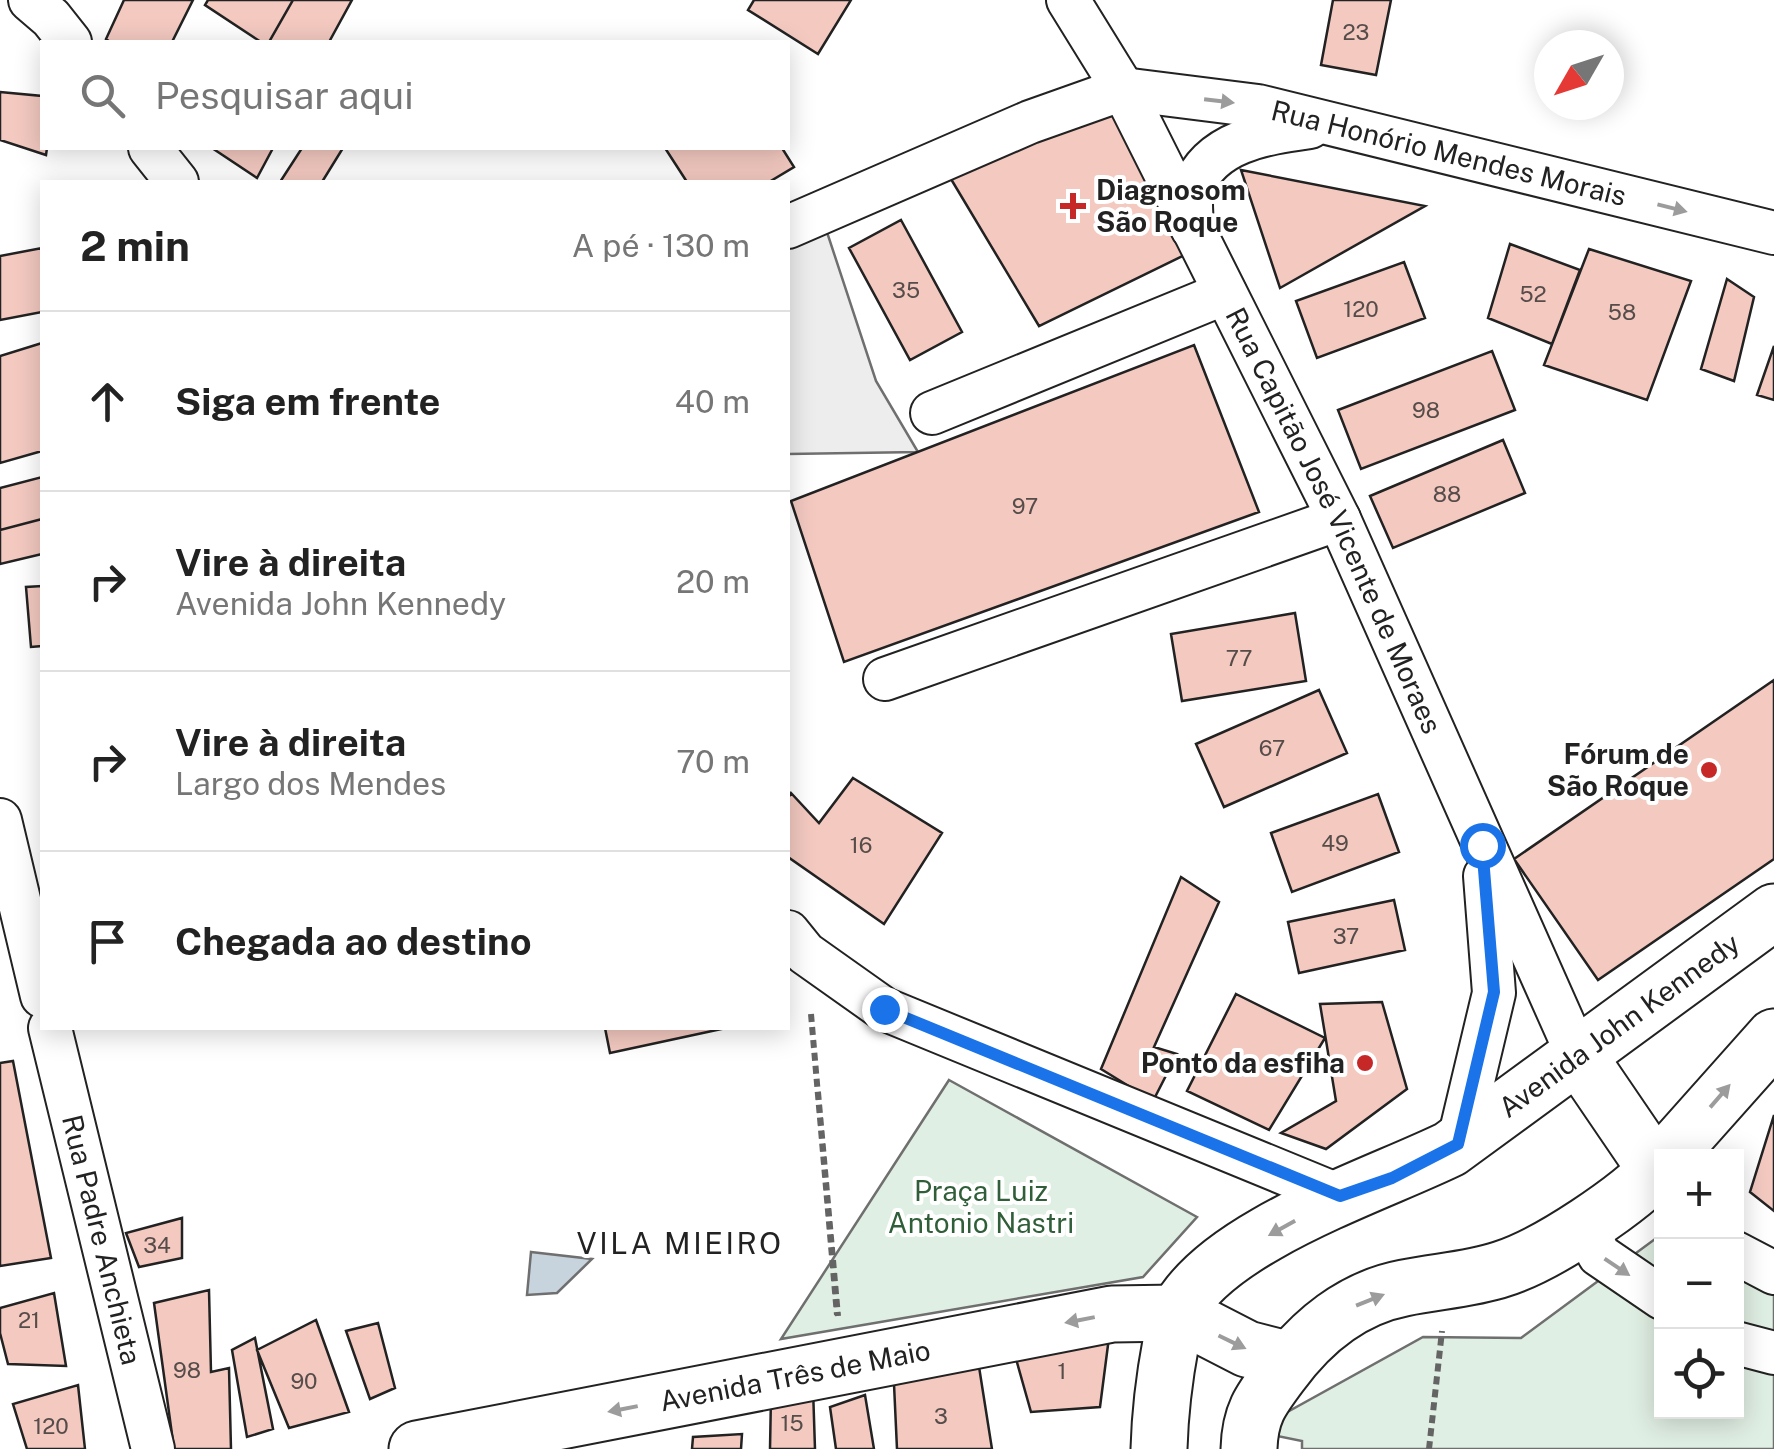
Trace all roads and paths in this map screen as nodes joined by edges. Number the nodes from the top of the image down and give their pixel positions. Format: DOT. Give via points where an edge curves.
graph roads {
  1 [pos="30,0"];
  2 [pos="1068,0"];
  3 [pos="68,40"];
  4 [pos="1122,89"];
  5 [pos="1329,124"];
  6 [pos="152,150"];
  7 [pos="174,180"];
  8 [pos="790,226"];
  9 [pos="1192,228"];
  10 [pos="1774,233"];
  11 [pos="1226,293"];
  12 [pos="932,412"];
  13 [pos="1339,519"];
  14 [pos="885,679"];
  15 [pos="0,820"];
  16 [pos="1482,845"];
  17 [pos="1774,912"];
  18 [pos="796,943"];
  19 [pos="40,988"];
  20 [pos="50,1030"];
  21 [pos="1774,1038"];
  22 [pos="1577,1054"];
  23 [pos="818,1092"];
  24 [pos="1458,1144"];
  25 [pos="1678,1149"];
  26 [pos="1654,1156"];
  27 [pos="1654,1173"];
  28 [pos="1340,1196"];
  29 [pos="1585,1226"];
  30 [pos="1744,1256"];
  31 [pos="1774,1272"];
  32 [pos="1448,1283"];
  33 [pos="1654,1292"];
  34 [pos="1177,1314"];
  35 [pos="1744,1345"];
  36 [pos="1774,1353"];
  37 [pos="1290,1360"];
  38 [pos="152,1449"];
  39 [pos="417,1449"];
  40 [pos="1159,1449"];
  41 [pos="1250,1449"];
  42 [pos="1429,1449"];
  1 -- 3 [label="street"];
  2 -- 4 [label="street, Rua Capitão José Vicente de Moraes"];
  4 -- 5 [label="street, Rua Honório Mendes Morais, one-way" via="1258,106"];
  4 -- 8 [label="street"];
  4 -- 9 [label="street, Rua Capitão José Vicente de Moraes"];
  5 -- 9 [label="street" via="1254,137 1213,160 1193,188"];
  5 -- 10 [label="street, Rua Honório Mendes Morais, one-way"];
  6 -- 7 [label="street"];
  9 -- 11 [label="street, Rua Capitão José Vicente de Moraes"];
  11 -- 12 [label="street"];
  11 -- 13 [label="street, Rua Capitão José Vicente de Moraes"];
  13 -- 14 [label="street"];
  13 -- 16 [label="street, Rua Capitão José Vicente de Moraes"];
  15 -- 19 [label="street"];
  16 -- 22 [label="street, Rua Capitão José Vicente de Moraes"];
  16 -- 24 [label="street" via="1494,992"];
  17 -- 22 [label="main road, Avenida John Kennedy"];
  18 -- 23 [label="path" via="810,1012 838,1327"];
  18 -- 28 [label="street" via="884,1009"];
  20 -- 38 [label="street, Rua Padre Anchieta"];
  25 -- 21 [label="main road, one-way"];
  22 -- 24 [label="main road, Avenida John Kennedy"];
  22 -- 26 [label="main road"];
  24 -- 28 [label="main road, Avenida John Kennedy"];
  27 -- 29 [label="main road"];
  28 -- 34 [label="main road, Avenida John Kennedy, one-way" via="1220,1261"];
  29 -- 32 [label="main road" via="1504,1269"];
  29 -- 33 [label="street, one-way" via="1600,1255"];
  30 -- 31 [label="street"];
  37 -- 32 [label="main road, one-way" via="1328,1320 1352,1308 1402,1288"];
  32 -- 42 [label="path"];
  34 -- 37 [label="main road, one-way" via="1247,1350"];
  34 -- 39 [label="main road, Avenida Três de Maio, one-way" via="1112,1314"];
  34 -- 40 [label="main road, Avenida John Kennedy" via="1160,1398"];
  35 -- 36 [label="street"];
  37 -- 41 [label="main road" via="1254,1411"];
}
